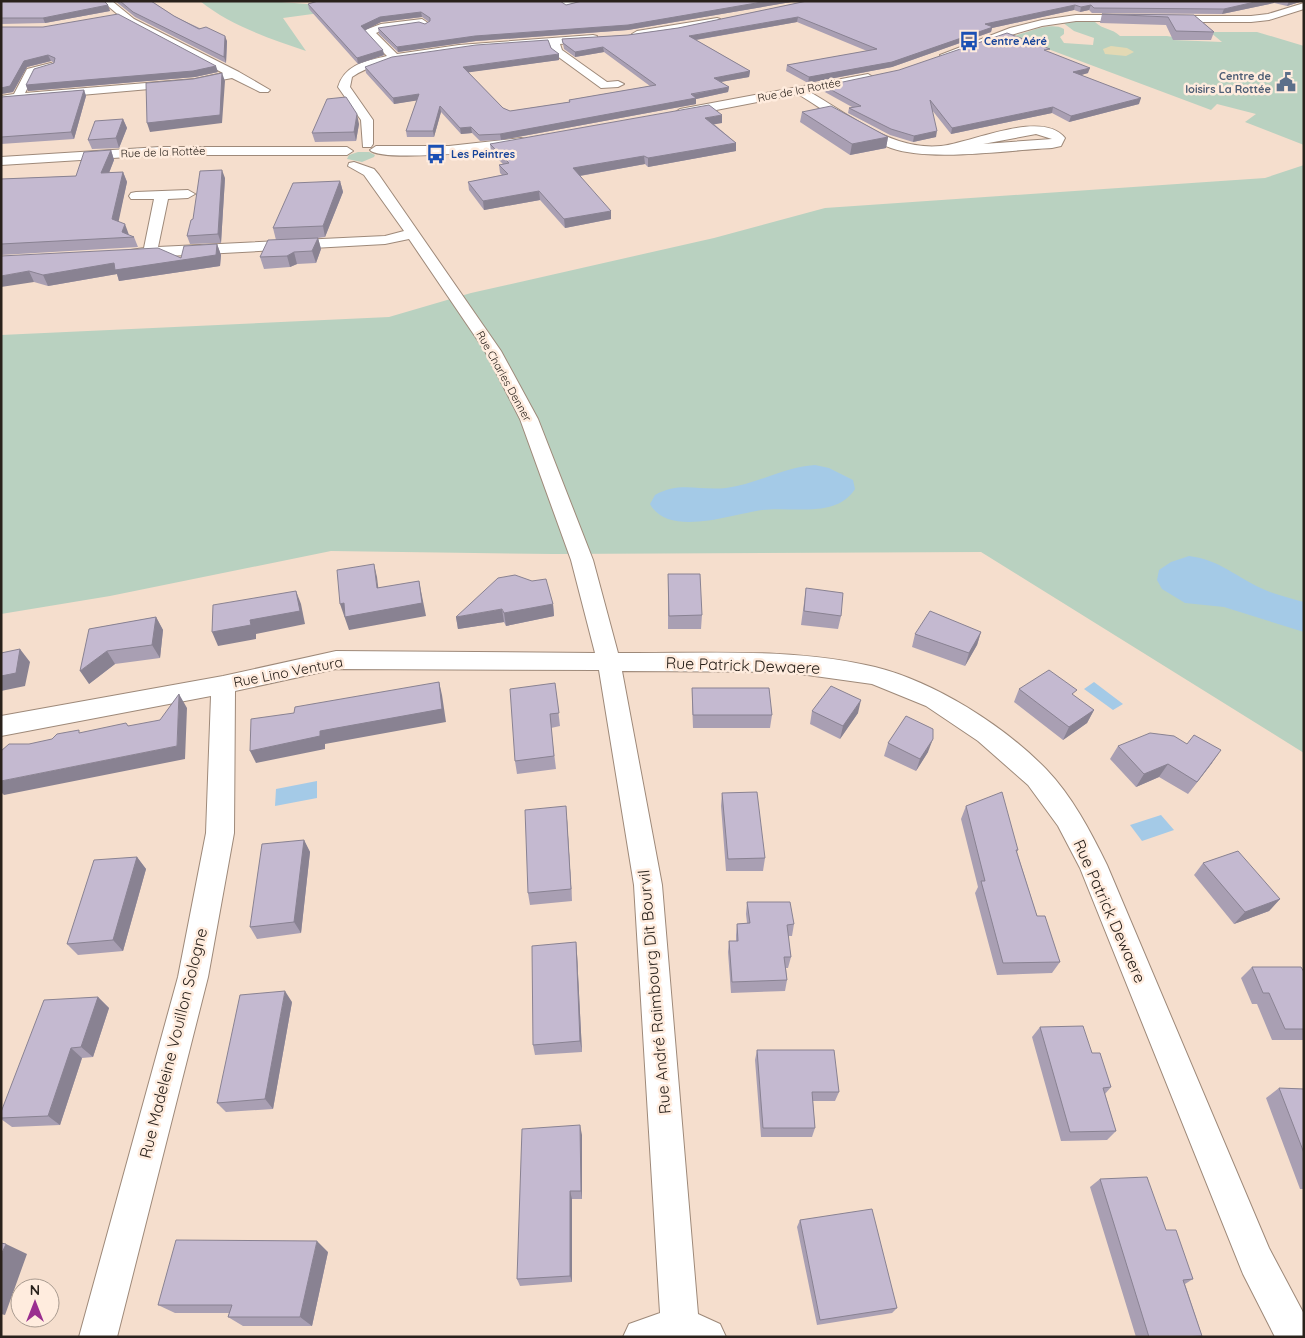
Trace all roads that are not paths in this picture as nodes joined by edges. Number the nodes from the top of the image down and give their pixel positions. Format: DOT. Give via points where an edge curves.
graph roads {
  1 [pos="106,1"];
  2 [pos="593,1"];
  3 [pos="563,3"];
  4 [pos="1266,6"];
  5 [pos="1304,6"];
  6 [pos="1286,11"];
  7 [pos="733,18"];
  8 [pos="425,25"];
  9 [pos="628,35"];
  10 [pos="600,38"];
  11 [pos="554,42"];
  12 [pos="394,57"];
  13 [pos="936,58"];
  14 [pos="51,66"];
  15 [pos="235,74"];
  16 [pos="884,74"];
  17 [pos="618,84"];
  18 [pos="264,90"];
  19 [pos="799,90"];
  20 [pos="18,97"];
  21 [pos="1,99"];
  22 [pos="665,116"];
  23 [pos="529,141"];
  24 [pos="943,150"];
  25 [pos="341,153"];
  26 [pos="371,157"];
  27 [pos="1,161"];
  28 [pos="188,194"];
  29 [pos="162,195"];
  30 [pos="136,196"];
  31 [pos="411,234"];
  32 [pos="150,253"];
  33 [pos="122,254"];
  34 [pos="608,662"];
  35 [pos="223,685"];
  36 [pos="1,726"];
  37 [pos="693,1331"];
  38 [pos="98,1337"];
  39 [pos="642,1337"];
  40 [pos="1295,1337"];
  1 -- 15 [label="street" via="116,15"];
  2 -- 3 [label="street"];
  4 -- 6 [label="street"];
  5 -- 6 [label="street"];
  6 -- 13 [label="street" via="1251,19 1079,18 1050,21 1017,29"];
  7 -- 9 [label="street"];
  8 -- 12 [label="street" via="422,22 381,27 369,32"];
  10 -- 11 [label="street"];
  11 -- 12 [label="street" via="470,46"];
  11 -- 17 [label="street" via="557,52 605,86"];
  12 -- 26 [label="street" via="358,68 344,81 347,94 368,120"];
  14 -- 20 [label="street" via="31,71"];
  15 -- 18 [label="street"];
  15 -- 20 [label="street" via="195,82"];
  16 -- 19 [label="street, Rue de la Rottée"];
  19 -- 22 [label="street, Rue de la Rottée"];
  19 -- 24 [label="street" via="896,145 915,150"];
  20 -- 21 [label="street"];
  23 -- 26 [label="street"];
  24 -- 24 [label="street" via="1029,130 1051,133 1059,138 1052,144"];
  25 -- 26 [label="street, Rue de la Rottée"];
  25 -- 26 [label="street" via="342,164"];
  25 -- 27 [label="street, Rue de la Rottée" via="160,151"];
  26 -- 31 [label="street, Rue Charles Denner"];
  28 -- 29 [label="street"];
  29 -- 30 [label="street"];
  29 -- 32 [label="street"];
  31 -- 32 [label="street" via="385,240"];
  31 -- 34 [label="street, Rue Charles Denner" via="421,244 492,351 530,419 582,560"];
  32 -- 33 [label="street"];
  34 -- 35 [label="street, Rue Lino Ventura" via="336,660"];
  34 -- 37 [label="street, Rue André Raimbourg Dit Bourvil" via="648,886"];
  34 -- 40 [label="street, Rue Patrick Dewaere" via="786,664 875,676 935,699 987,734 1037,777 1068,818 1093,865 1256,1261"];
  35 -- 36 [label="street, Rue Lino Ventura"];
  35 -- 38 [label="street, Rue Madeleine Vouillon Sologne" via="220,833 193,977"];
  37 -- 39 [label="street"];
}
